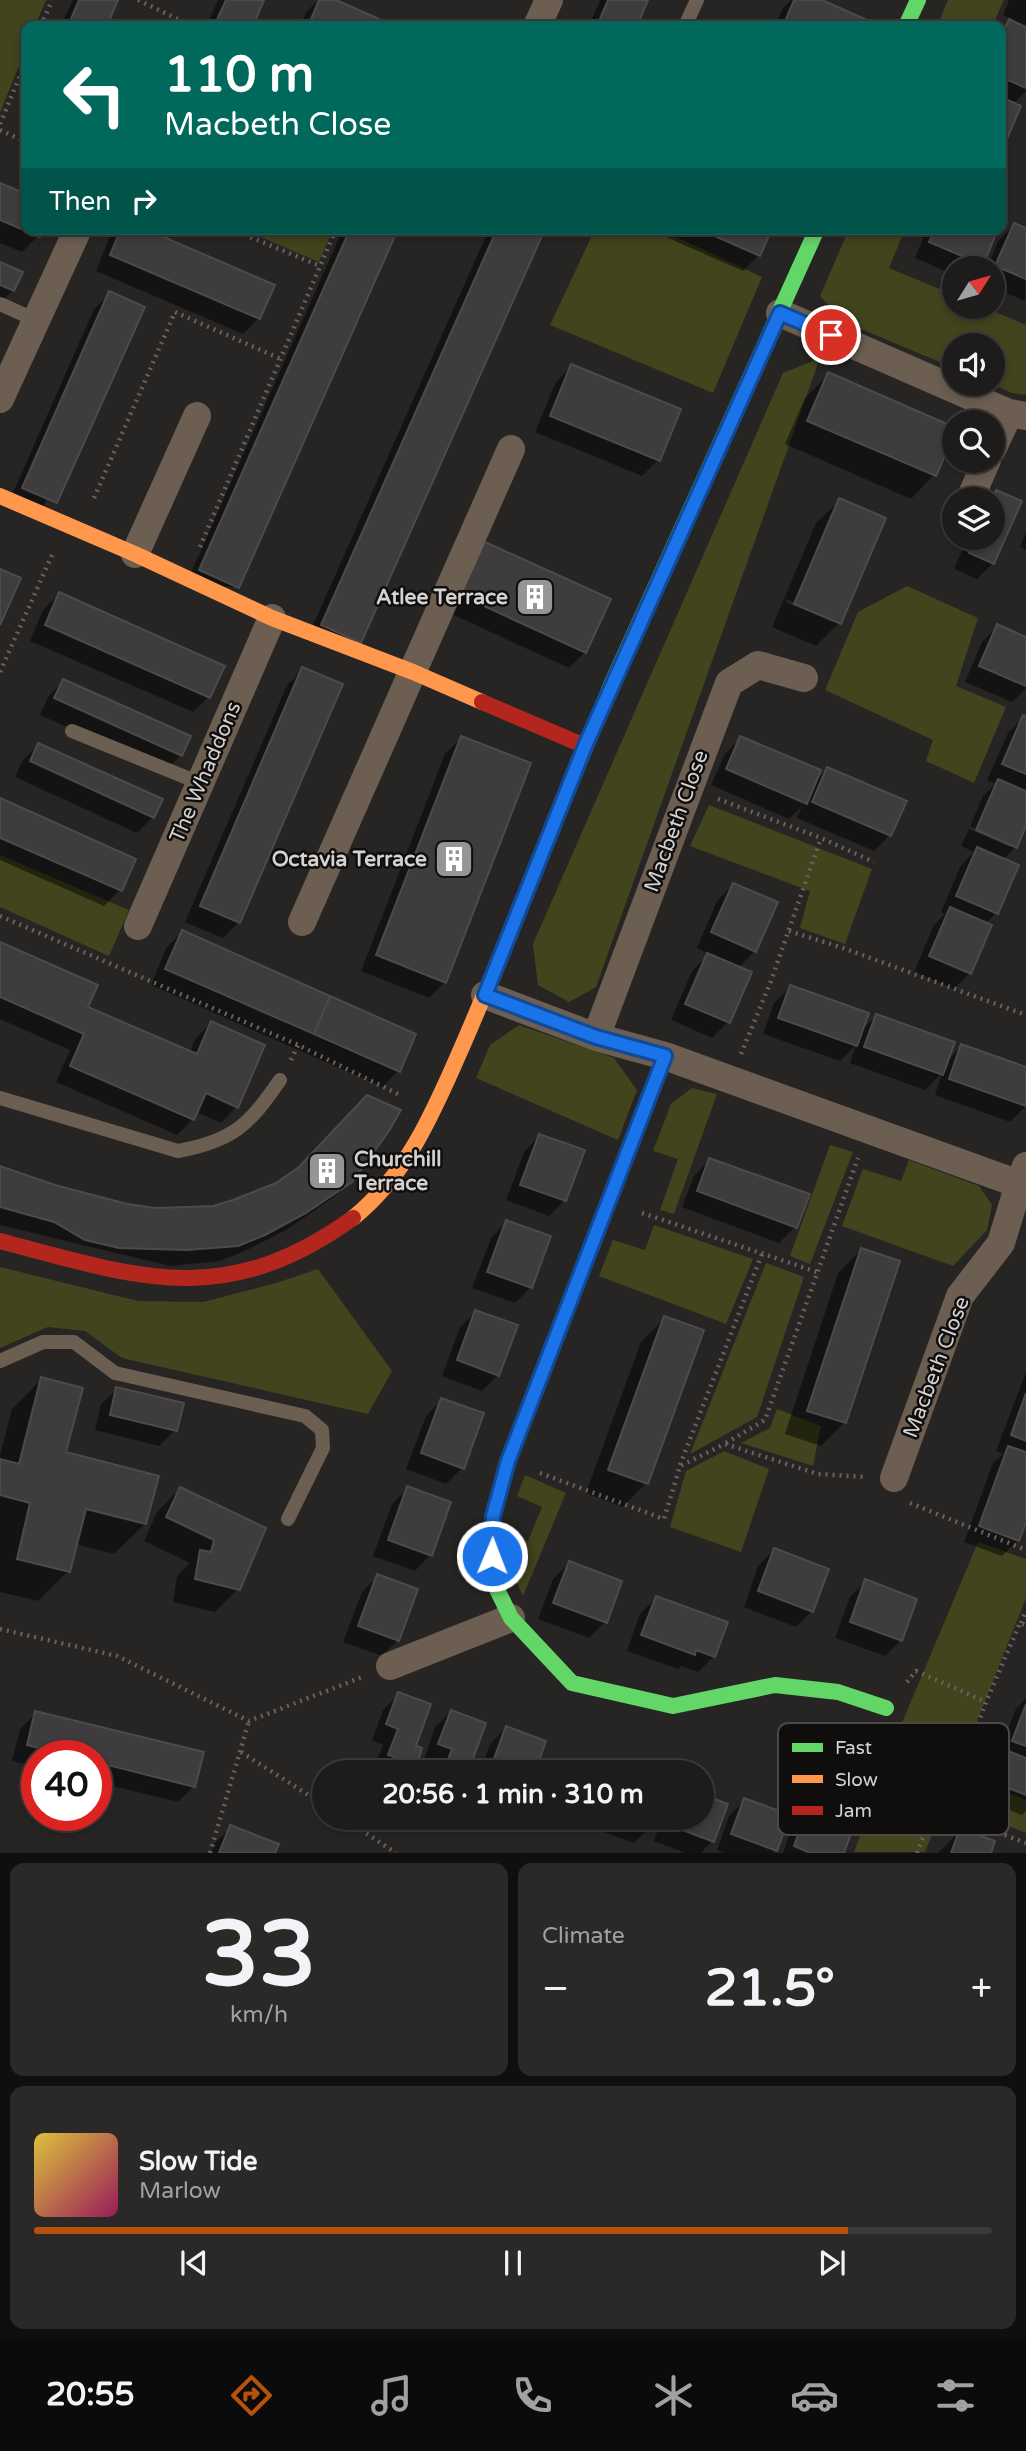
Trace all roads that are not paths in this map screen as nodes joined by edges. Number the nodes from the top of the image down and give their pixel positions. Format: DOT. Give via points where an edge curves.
graph roads {
  1 [pos="548,0"];
  2 [pos="697,0"];
  3 [pos="918,0"];
  4 [pos="539,21"];
  5 [pos="687,21"];
  6 [pos="908,21"];
  7 [pos="75,235"];
  8 [pos="814,235"];
  9 [pos="0,304"];
  10 [pos="780,313"];
  11 [pos="36,320"];
  12 [pos="0,398"];
  13 [pos="197,415"];
  14 [pos="1017,415"];
  15 [pos="1005,432"];
  16 [pos="511,449"];
  17 [pos="0,496"];
  18 [pos="135,554"];
  19 [pos="272,618"];
  20 [pos="413,672"];
  21 [pos="804,678"];
  22 [pos="72,731"];
  23 [pos="585,746"];
  24 [pos="200,783"];
  25 [pos="302,922"];
  26 [pos="138,926"];
  27 [pos="485,995"];
  28 [pos="596,1037"];
  29 [pos="665,1056"];
  30 [pos="280,1080"];
  31 [pos="0,1098"];
  32 [pos="1023,1175"];
  33 [pos="0,1241"];
  34 [pos="0,1361"];
  35 [pos="894,1478"];
  36 [pos="288,1519"];
  37 [pos="511,1618"];
  38 [pos="390,1666"];
  39 [pos="886,1708"];
  1 -- 4 [label="street"];
  2 -- 5 [label="lane"];
  3 -- 6 [label="street"];
  7 -- 11 [label="street"];
  8 -- 10 [label="street"];
  9 -- 11 [label="lane"];
  10 -- 14 [label="street"];
  10 -- 23 [label="street"];
  11 -- 12 [label="street"];
  13 -- 18 [label="street"];
  14 -- 15 [label="street"];
  16 -- 20 [label="street"];
  17 -- 18 [label="street"];
  18 -- 19 [label="street"];
  19 -- 20 [label="street"];
  19 -- 24 [label="street, The Whaddons"];
  20 -- 23 [label="street"];
  20 -- 25 [label="street"];
  21 -- 28 [label="street, Macbeth Close" via="758,665 729,683"];
  22 -- 24 [label="lane"];
  23 -- 27 [label="street"];
  24 -- 26 [label="street, The Whaddons"];
  27 -- 28 [label="street, Macbeth Close"];
  27 -- 33 [label="street" via="434,1111 391,1180 355,1216 278,1261 234,1275 176,1278 125,1272"];
  28 -- 29 [label="street, Macbeth Close"];
  29 -- 32 [label="street, Macbeth Close" via="868,1130"];
  29 -- 37 [label="street" via="508,1461 493,1516 491,1577"];
  30 -- 31 [label="lane" via="257,1112 234,1133 209,1145 178,1151"];
  32 -- 35 [label="street, Macbeth Close" via="1001,1243 960,1296"];
  34 -- 36 [label="lane" via="43,1342 74,1342 115,1373 305,1416 322,1430 323,1448"];
  37 -- 38 [label="street"];
  37 -- 39 [label="street" via="572,1683 673,1706 775,1685 838,1692"];
}
